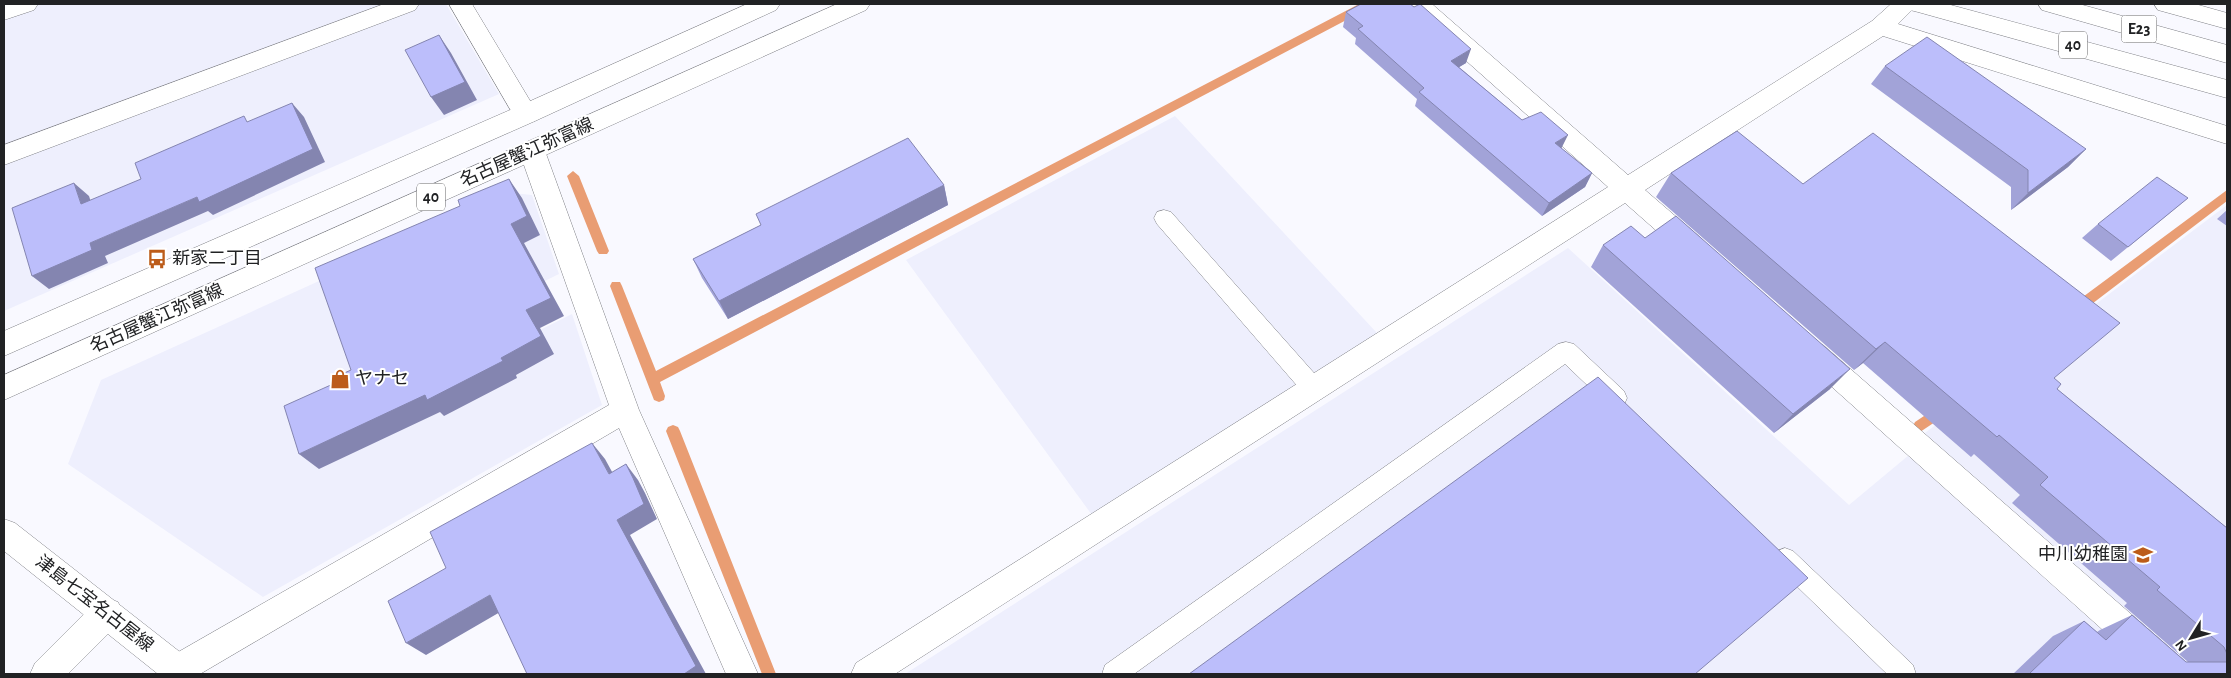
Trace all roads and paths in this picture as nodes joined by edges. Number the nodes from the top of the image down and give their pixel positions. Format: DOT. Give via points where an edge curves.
graph roads {
  1 [pos="26,4"];
  2 [pos="407,4"];
  3 [pos="460,4"];
  4 [pos="768,4"];
  5 [pos="858,4"];
  6 [pos="1416,4"];
  7 [pos="1906,4"];
  8 [pos="1918,4"];
  9 [pos="2050,4"];
  10 [pos="2166,4"];
  11 [pos="4,12"];
  12 [pos="2227,21"];
  13 [pos="1880,27"];
  14 [pos="2227,54"];
  15 [pos="2227,88"];
  16 [pos="526,114"];
  17 [pos="2227,135"];
  18 [pos="532,151"];
  19 [pos="4,155"];
  20 [pos="1627,189"];
  21 [pos="1164,218"];
  22 [pos="1709,261"];
  23 [pos="1798,340"];
  24 [pos="4,344"];
  25 [pos="4,388"];
  26 [pos="1314,389"];
  27 [pos="625,410"];
  28 [pos="1631,413"];
  29 [pos="4,533"];
  30 [pos="1768,543"];
  31 [pos="107,613"];
  32 [pos="180,672"];
  33 [pos="46,674"];
  34 [pos="742,674"];
  35 [pos="867,674"];
  36 [pos="1114,674"];
  37 [pos="1904,674"];
  38 [pos="2176,674"];
  1 -- 11 [label="main road"];
  2 -- 19 [label="main road"];
  3 -- 16 [label="main road"];
  4 -- 16 [label="main road, 名古屋蟹江弥富線 / 40"];
  5 -- 18 [label="main road, 名古屋蟹江弥富線 / 40"];
  6 -- 20 [label="main road"];
  7 -- 13 [label="main road"];
  8 -- 15 [label="main road, 40"];
  9 -- 14 [label="main road, E23"];
  10 -- 12 [label="main road, E23"];
  13 -- 17 [label="main road"];
  13 -- 20 [label="main road"];
  16 -- 24 [label="main road, 名古屋蟹江弥富線 / 40"];
  18 -- 25 [label="main road, 名古屋蟹江弥富線 / 40"];
  18 -- 27 [label="main road"];
  20 -- 22 [label="main road"];
  20 -- 26 [label="main road"];
  21 -- 26 [label="lane"];
  23 -- 38 [label="main road"];
  26 -- 35 [label="main road"];
  27 -- 32 [label="main road"];
  27 -- 34 [label="main road"];
  28 -- 36 [label="lane" via="1566,351"];
  29 -- 31 [label="main road, 津島七宝名古屋線"];
  30 -- 37 [label="lane"];
  31 -- 32 [label="main road, 津島七宝名古屋線"];
  31 -- 33 [label="main road"];
}
